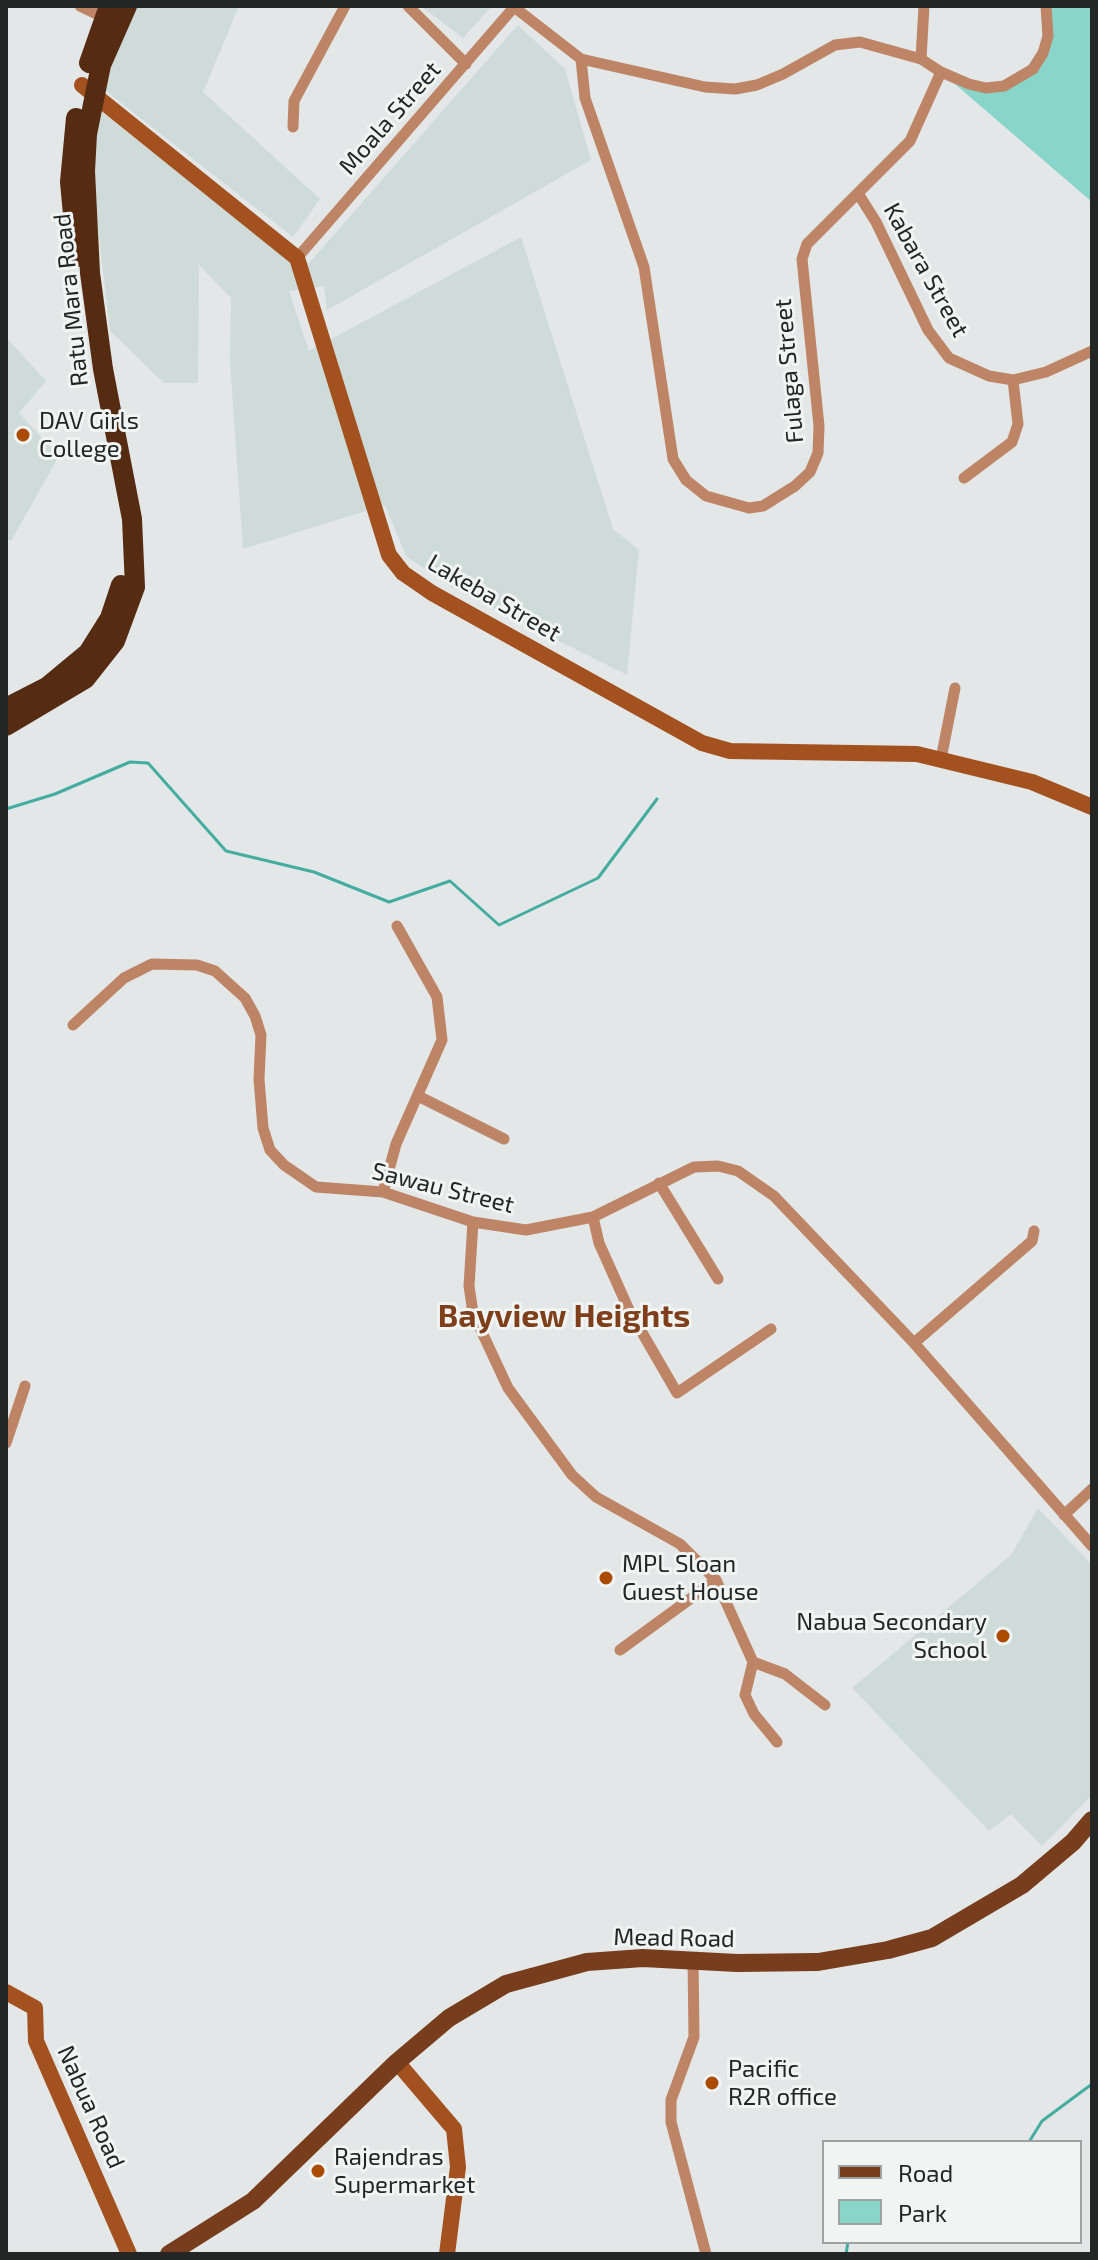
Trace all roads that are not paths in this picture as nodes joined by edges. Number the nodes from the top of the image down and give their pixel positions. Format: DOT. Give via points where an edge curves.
graph roads {
  1 [pos="80,6"];
  2 [pos="345,6"];
  3 [pos="408,6"];
  4 [pos="515,6"];
  5 [pos="924,6"];
  6 [pos="1046,6"];
  7 [pos="114,13"];
  8 [pos="581,59"];
  9 [pos="921,59"];
  10 [pos="466,64"];
  11 [pos="941,72"];
  12 [pos="88,90"];
  13 [pos="293,127"];
  14 [pos="859,195"];
  15 [pos="297,258"];
  16 [pos="1092,351"];
  17 [pos="1013,380"];
  18 [pos="964,478"];
  19 [pos="955,688"];
  20 [pos="6,708"];
  21 [pos="6,726"];
  22 [pos="941,759"];
  23 [pos="1092,807"];
  24 [pos="397,926"];
  25 [pos="73,1025"];
  26 [pos="418,1096"];
  27 [pos="504,1139"];
  28 [pos="659,1183"];
  29 [pos="383,1192"];
  30 [pos="593,1217"];
  31 [pos="473,1222"];
  32 [pos="1034,1231"];
  33 [pos="718,1279"];
  34 [pos="771,1329"];
  35 [pos="914,1343"];
  36 [pos="25,1386"];
  37 [pos="6,1443"];
  38 [pos="1092,1489"];
  39 [pos="1064,1515"];
  40 [pos="1092,1546"];
  41 [pos="716,1580"];
  42 [pos="620,1650"];
  43 [pos="753,1662"];
  44 [pos="825,1705"];
  45 [pos="777,1742"];
  46 [pos="1092,1820"];
  47 [pos="693,1959"];
  48 [pos="6,1992"];
  49 [pos="397,2062"];
  50 [pos="129,2254"];
  51 [pos="169,2254"];
  52 [pos="447,2254"];
  53 [pos="706,2254"];
  1 -- 7 [label="street"];
  2 -- 13 [label="street" via="294,101"];
  3 -- 10 [label="street"];
  4 -- 8 [label="street"];
  4 -- 10 [label="street, Moala Street"];
  5 -- 9 [label="street"];
  6 -- 11 [label="street" via="1043,53 1021,79 986,88"];
  7 -- 12 [label="highway, Ratu Mara Road"];
  8 -- 9 [label="street" via="735,89 783,74 835,45 860,42"];
  8 -- 14 [label="street, Fulaga Street" via="585,98 644,267 673,459 686,480 706,496 730,505 763,506 810,472 818,453 819,426 802,259 814,235"];
  9 -- 11 [label="street"];
  10 -- 15 [label="street, Moala Street"];
  11 -- 14 [label="street, Fulaga Street" via="910,141"];
  12 -- 15 [label="main road"];
  12 -- 20 [label="highway, Ratu Mara Road" via="73,140 71,203 89,366 121,530 122,577 114,609 88,653 47,687"];
  12 -- 21 [label="highway, Ratu Mara Road" via="90,273 132,519 135,587 119,632 85,679"];
  14 -- 17 [label="street, Kabara Street" via="949,358 965,368"];
  15 -- 22 [label="main road, Lakeba Street" via="389,555 403,573 702,743 730,751 917,754"];
  16 -- 17 [label="street, Kabara Street"];
  17 -- 18 [label="street" via="1018,424 1012,442"];
  19 -- 22 [label="street"];
  22 -- 23 [label="main road, Lakeba Street" via="1032,782"];
  24 -- 26 [label="street" via="437,997 441,1018 442,1040"];
  25 -- 29 [label="street, Sawau Street" via="124,978 152,964 215,971 245,998 261,1035 260,1105 270,1150 316,1187"];
  26 -- 27 [label="street"];
  26 -- 29 [label="street" via="396,1144"];
  28 -- 30 [label="street, Sawau Street"];
  28 -- 33 [label="street"];
  28 -- 35 [label="street, Sawau Street" via="694,1167 718,1166 755,1181"];
  29 -- 31 [label="street, Sawau Street"];
  30 -- 31 [label="street, Sawau Street" via="526,1230"];
  30 -- 34 [label="street" via="629,1310 677,1393"];
  31 -- 41 [label="street" via="473,1313 525,1415 596,1497 680,1544"];
  32 -- 35 [label="street" via="1032,1241"];
  35 -- 39 [label="street, Sawau Street"];
  36 -- 37 [label="street"];
  38 -- 39 [label="street"];
  39 -- 40 [label="street, Sawau Street"];
  41 -- 42 [label="street"];
  41 -- 43 [label="street"];
  43 -- 44 [label="street" via="785,1674"];
  43 -- 45 [label="street" via="745,1695"];
  46 -- 47 [label="main road, Mead Road" via="1022,1885 932,1938 818,1962"];
  47 -- 49 [label="main road, Mead Road" via="587,1962 506,1984 449,2018"];
  47 -- 53 [label="street" via="694,2037 671,2100 671,2122"];
  48 -- 50 [label="main road, Nabua Road" via="35,2008 36,2041"];
  49 -- 51 [label="main road, Mead Road" via="278,2181"];
  49 -- 52 [label="main road" via="454,2129 458,2167"];
}
